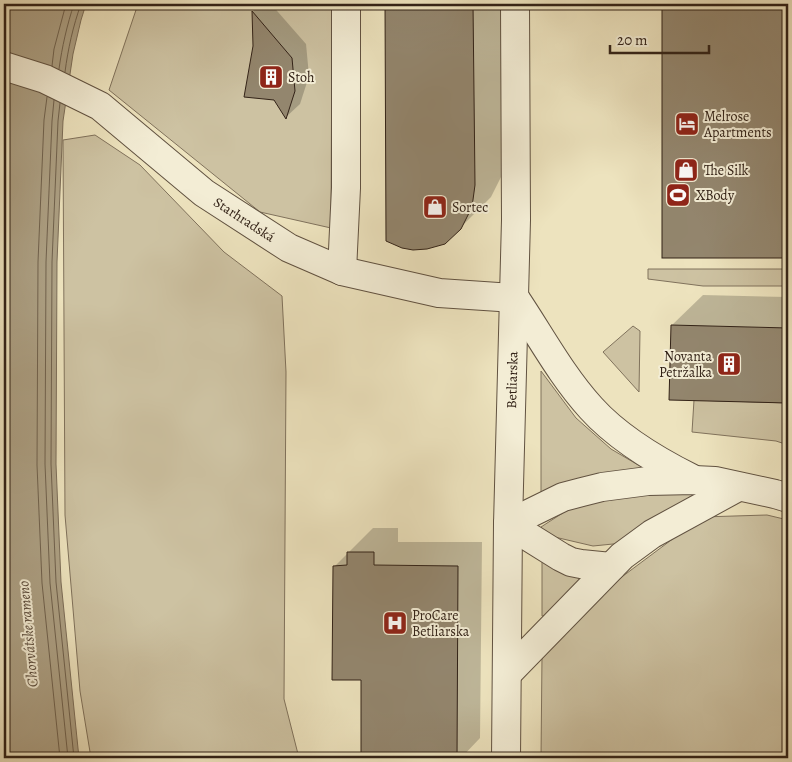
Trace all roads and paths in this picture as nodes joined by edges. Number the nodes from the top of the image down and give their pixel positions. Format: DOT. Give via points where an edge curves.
graph roads {
  1 [pos="346,4"];
  2 [pos="515,4"];
  3 [pos="4,66"];
  4 [pos="342,271"];
  5 [pos="515,298"];
  6 [pos="694,480"];
  7 [pos="738,486"];
  8 [pos="788,498"];
  9 [pos="508,524"];
  10 [pos="611,567"];
  11 [pos="507,674"];
  12 [pos="506,758"];
  1 -- 4 [label="street" via="346,188"];
  2 -- 5 [label="street, Betliarska"];
  3 -- 4 [label="street, Starhradská" via="45,79 100,106 204,193 289,248"];
  4 -- 5 [label="street, Starhradská" via="439,293"];
  5 -- 6 [label="street" via="591,409 610,427 658,461"];
  5 -- 9 [label="street, Betliarska"];
  6 -- 7 [label="street"];
  6 -- 9 [label="street" via="602,487 563,498"];
  7 -- 8 [label="street"];
  7 -- 10 [label="street" via="652,534"];
  9 -- 10 [label="street" via="566,560"];
  9 -- 11 [label="street, Betliarska"];
  10 -- 11 [label="street"];
  11 -- 12 [label="street, Betliarska"];
}
